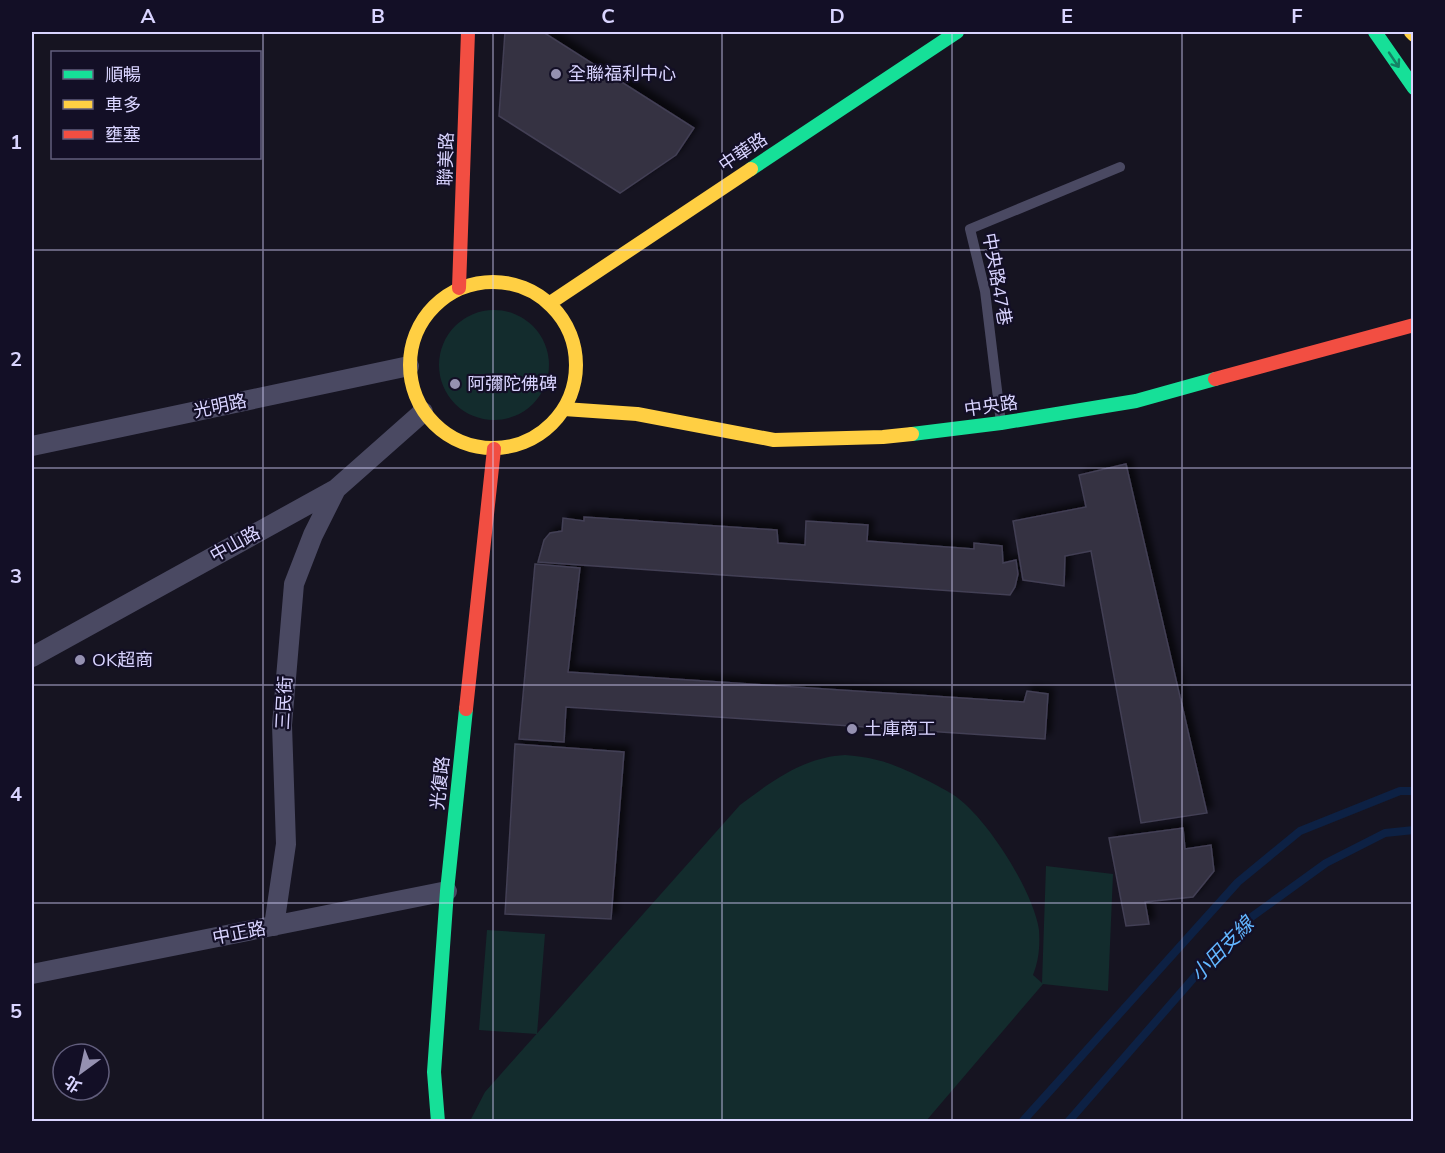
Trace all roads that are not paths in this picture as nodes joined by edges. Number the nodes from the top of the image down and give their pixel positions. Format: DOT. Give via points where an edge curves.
graph roads {
  1 [pos="468,32"];
  2 [pos="957,32"];
  3 [pos="1375,32"];
  4 [pos="1413,87"];
  5 [pos="1120,167"];
  6 [pos="459,288"];
  7 [pos="550,303"];
  8 [pos="1413,325"];
  9 [pos="409,366"];
  10 [pos="564,409"];
  11 [pos="423,412"];
  12 [pos="1001,423"];
  13 [pos="32,446"];
  14 [pos="494,449"];
  15 [pos="336,489"];
  16 [pos="32,657"];
  17 [pos="447,891"];
  18 [pos="274,926"];
  19 [pos="32,974"];
  20 [pos="438,1122"];
  1 -- 6 [label="street, 聯美路"];
  2 -- 7 [label="street, 中華路"];
  3 -- 4 [label="street, one-way"];
  5 -- 12 [label="lane, 中央路47巷" via="970,229 985,291"];
  6 -- 7 [label="street" via="507,282"];
  6 -- 9 [label="street" via="438,301 422,319 412,341"];
  7 -- 10 [label="street" via="567,326 576,354 575,383"];
  8 -- 12 [label="street, 中央路" via="1136,401"];
  9 -- 11 [label="street" via="413,390"];
  9 -- 13 [label="street, 光明路"];
  10 -- 12 [label="street, 中央路" via="637,414 774,440 883,437"];
  10 -- 14 [label="street" via="546,430 521,444"];
  11 -- 14 [label="street" via="442,432 467,444"];
  11 -- 15 [label="street, 中山路"];
  14 -- 17 [label="street, 光復路"];
  15 -- 16 [label="street, 中山路"];
  15 -- 18 [label="street, 三民街" via="294,584 282,725 286,844"];
  17 -- 18 [label="street, 中正路"];
  17 -- 20 [label="street, 光復路" via="434,1072"];
  18 -- 19 [label="street, 中正路"];
}
